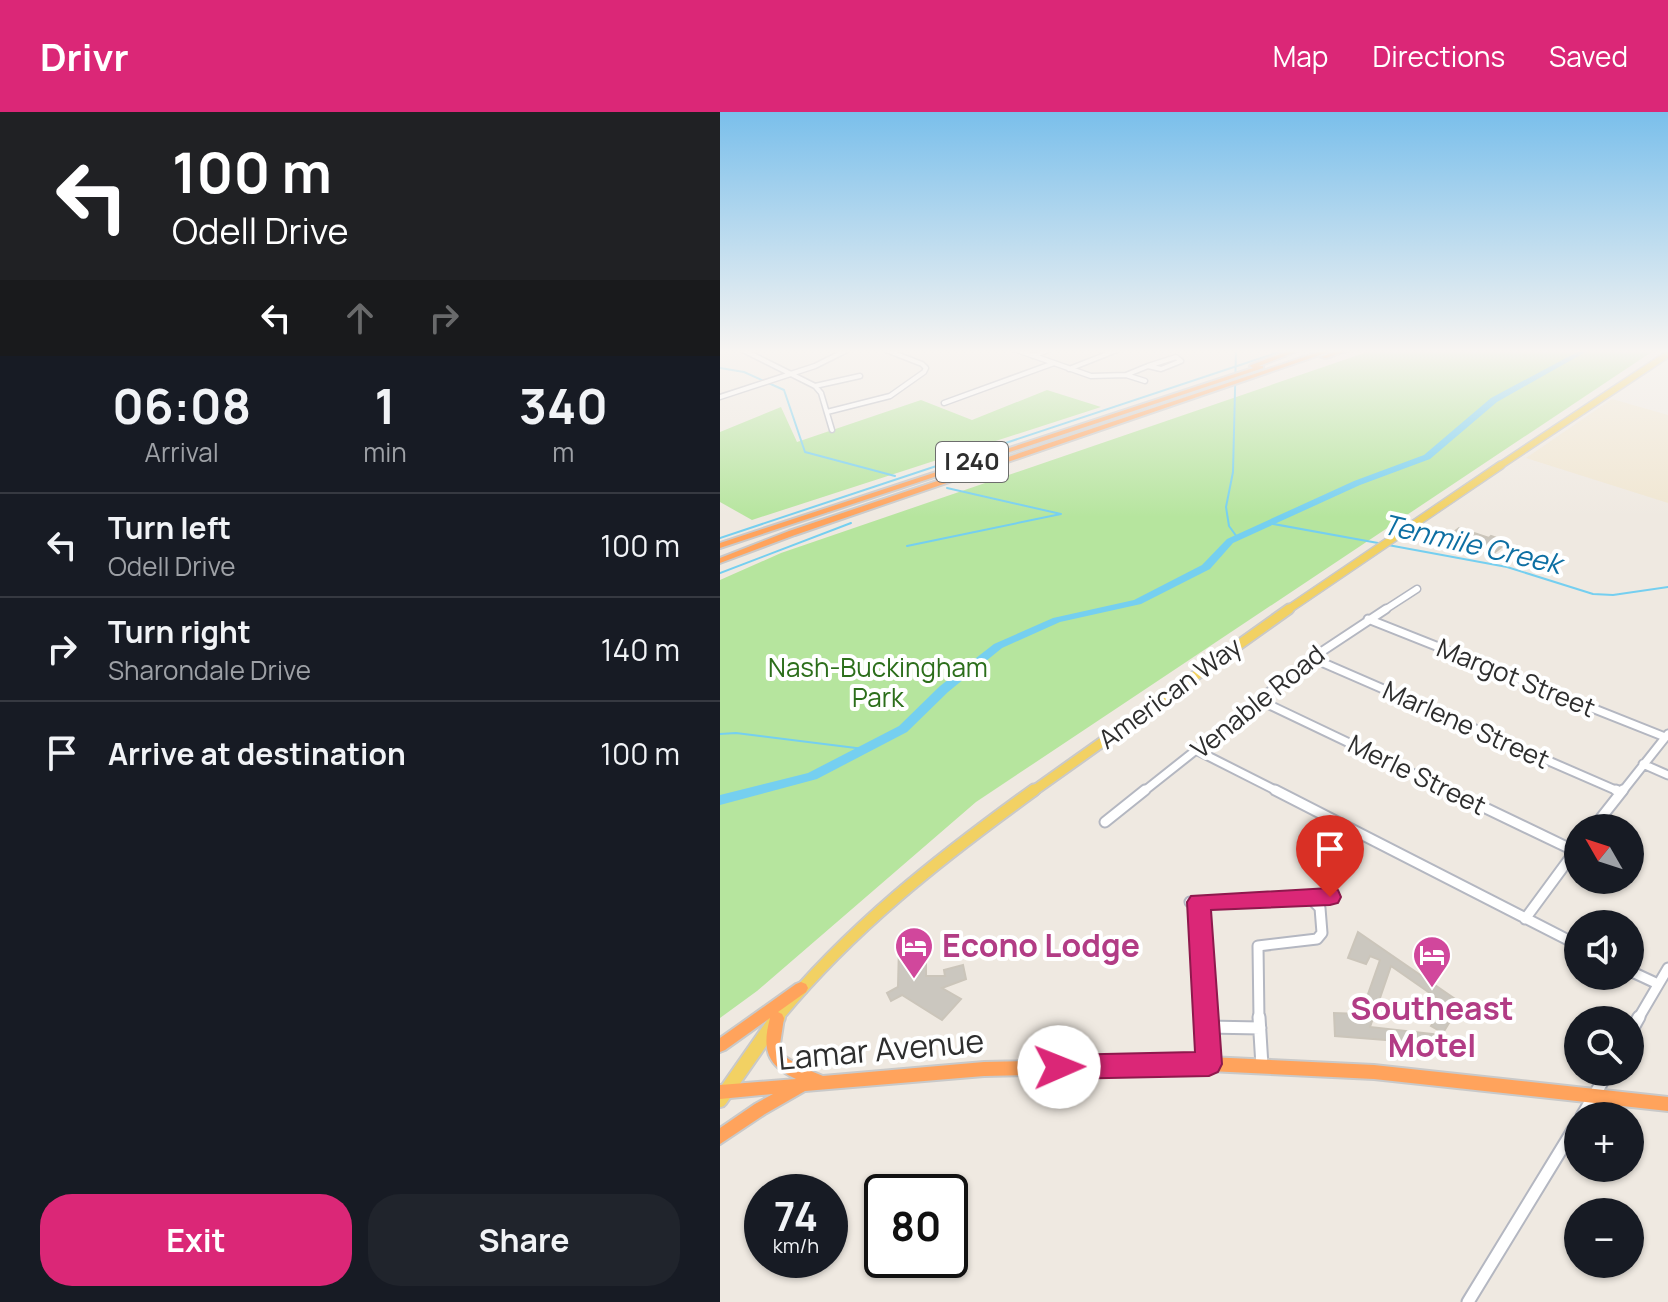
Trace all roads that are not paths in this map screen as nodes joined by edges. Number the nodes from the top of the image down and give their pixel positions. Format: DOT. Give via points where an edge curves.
graph roads {
  1 [pos="824,406"];
  2 [pos="852,406"];
  3 [pos="1154,406"];
  4 [pos="1159,406"];
  5 [pos="1589,406"];
  6 [pos="827,412"];
  7 [pos="832,430"];
  8 [pos="720,546"];
  9 [pos="720,561"];
  10 [pos="1417,589"];
  11 [pos="1368,619"];
  12 [pos="1312,658"];
  13 [pos="1259,700"];
  14 [pos="1666,736"];
  15 [pos="1198,751"];
  16 [pos="1643,764"];
  17 [pos="1668,775"];
  18 [pos="1620,792"];
  19 [pos="1604,814"];
  20 [pos="1105,822"];
  21 [pos="1564,843"];
  22 [pos="1564,865"];
  23 [pos="1309,897"];
  24 [pos="1330,897"];
  25 [pos="1525,919"];
  26 [pos="1564,938"];
  27 [pos="1668,968"];
  28 [pos="1644,978"];
  29 [pos="1658,984"];
  30 [pos="801,988"];
  31 [pos="1644,1008"];
  32 [pos="777,1018"];
  33 [pos="1207,1027"];
  34 [pos="1260,1028"];
  35 [pos="720,1046"];
  36 [pos="1209,1064"];
  37 [pos="1262,1066"];
  38 [pos="815,1083"];
  39 [pos="1600,1086"];
  40 [pos="722,1094"];
  41 [pos="1593,1097"];
  42 [pos="1590,1102"];
  43 [pos="1668,1104"];
  44 [pos="720,1137"];
  45 [pos="1564,1145"];
  46 [pos="1468,1302"];
  1 -- 6 [label="street"];
  2 -- 6 [label="street"];
  3 -- 8 [label="highway, I 240"];
  4 -- 9 [label="highway, I 240"];
  5 -- 30 [label="main road, American Way" via="1261,627 923,872 864,922"];
  6 -- 7 [label="street"];
  10 -- 11 [label="street, Venable Road"];
  11 -- 12 [label="street, Venable Road"];
  11 -- 14 [label="street, Margot Street"];
  12 -- 13 [label="street, Venable Road"];
  12 -- 18 [label="street, Marlene Street"];
  13 -- 15 [label="street, Venable Road"];
  13 -- 21 [label="street, Merle Street"];
  14 -- 16 [label="street"];
  15 -- 20 [label="street, Venable Road"];
  15 -- 25 [label="street"];
  16 -- 17 [label="street"];
  16 -- 18 [label="street"];
  18 -- 19 [label="street"];
  22 -- 25 [label="street"];
  23 -- 24 [label="street"];
  23 -- 33 [label="street" via="1194,902"];
  23 -- 34 [label="street" via="1320,908 1322,933 1317,939 1258,946"];
  25 -- 26 [label="street"];
  27 -- 29 [label="street"];
  28 -- 29 [label="street"];
  29 -- 31 [label="street"];
  30 -- 32 [label="main road, American Way"];
  30 -- 35 [label="highway"];
  32 -- 38 [label="highway" via="770,1041 775,1056"];
  32 -- 40 [label="main road, American Way"];
  33 -- 34 [label="street"];
  33 -- 36 [label="street"];
  34 -- 37 [label="street"];
  36 -- 37 [label="highway, Lamar Avenue"];
  36 -- 38 [label="highway, Lamar Avenue" via="984,1069"];
  37 -- 41 [label="highway, Lamar Avenue" via="1374,1072"];
  38 -- 40 [label="highway, Lamar Avenue"];
  38 -- 44 [label="highway" via="760,1109"];
  39 -- 41 [label="street"];
  41 -- 42 [label="street"];
  41 -- 43 [label="highway, Lamar Avenue"];
  45 -- 46 [label="street"];
}
